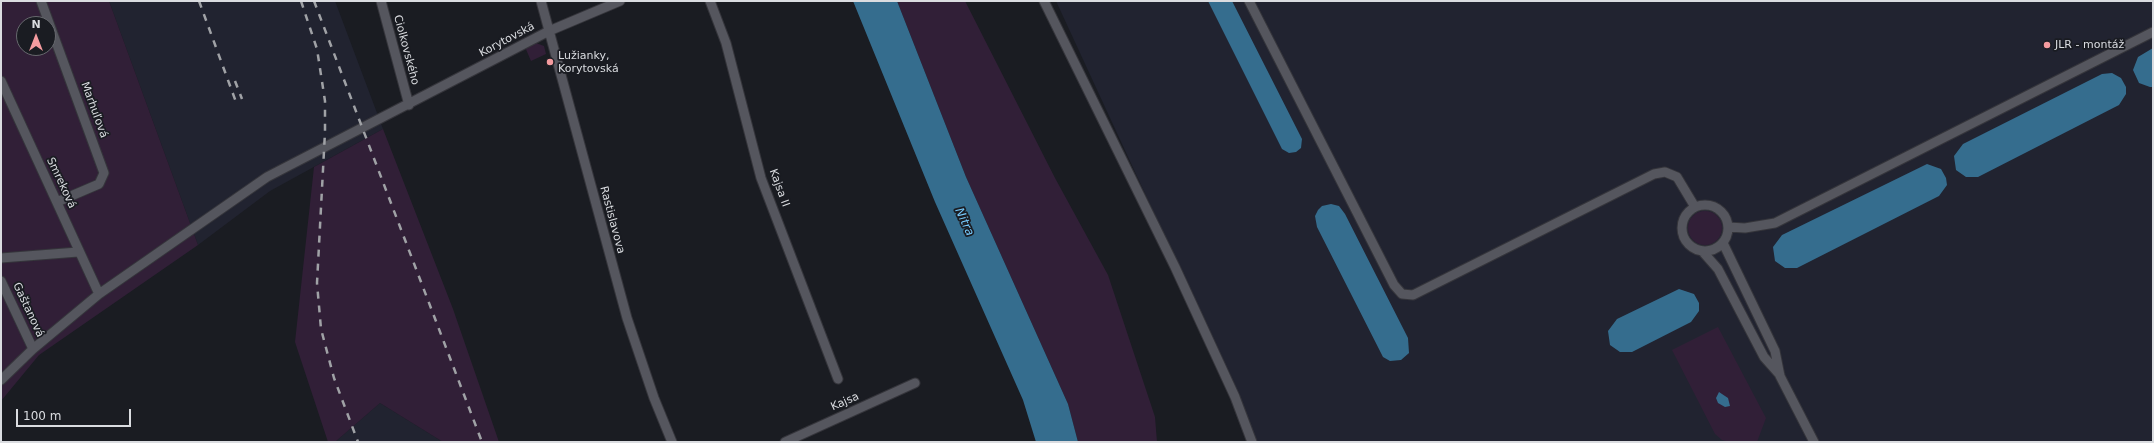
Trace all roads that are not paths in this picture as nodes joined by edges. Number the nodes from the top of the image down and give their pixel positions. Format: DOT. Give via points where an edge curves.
graph roads {
  1 [pos="41,1"];
  2 [pos="381,1"];
  3 [pos="541,1"];
  4 [pos="620,1"];
  5 [pos="710,1"];
  6 [pos="1044,1"];
  7 [pos="1249,1"];
  8 [pos="549,31"];
  9 [pos="2153,32"];
  10 [pos="1,81"];
  11 [pos="409,105"];
  12 [pos="58,202"];
  13 [pos="1695,207"];
  14 [pos="1728,227"];
  15 [pos="1723,243"];
  16 [pos="78,252"];
  17 [pos="1703,252"];
  18 [pos="1,258"];
  19 [pos="1,281"];
  20 [pos="99,294"];
  21 [pos="32,349"];
  22 [pos="1780,376"];
  23 [pos="838,379"];
  24 [pos="1,380"];
  25 [pos="915,384"];
  26 [pos="672,442"];
  27 [pos="785,442"];
  28 [pos="1252,442"];
  29 [pos="1814,442"];
  1 -- 12 [label="street, Marhuľová" via="104,173 98,184"];
  2 -- 11 [label="street, Ciolkovského"];
  3 -- 8 [label="street, Rastislavova"];
  4 -- 8 [label="street, Korytovská"];
  5 -- 23 [label="street, Kajsa II" via="726,43 761,178"];
  6 -- 28 [label="street" via="1175,267 1235,397"];
  7 -- 13 [label="street" via="1394,285 1402,294 1412,295 1654,174 1665,172 1677,177"];
  8 -- 11 [label="street, Korytovská"];
  8 -- 26 [label="street, Rastislavova" via="627,318"];
  9 -- 14 [label="street" via="1775,223 1745,228"];
  10 -- 12 [label="street, Smreková"];
  11 -- 20 [label="street, Korytovská" via="267,177"];
  12 -- 16 [label="street, Smreková"];
  13 -- 14 [label="street" via="1713,206 1726,218"];
  13 -- 17 [label="street" via="1687,213 1682,222 1681,232 1685,241"];
  14 -- 15 [label="street"];
  15 -- 17 [label="street" via="1717,248"];
  15 -- 22 [label="street" via="1775,351"];
  16 -- 18 [label="street"];
  16 -- 20 [label="street, Smreková"];
  17 -- 22 [label="street" via="1718,269 1764,357"];
  19 -- 21 [label="street, Gaštanová"];
  20 -- 21 [label="street, Korytovská"];
  21 -- 24 [label="street, Korytovská"];
  22 -- 29 [label="street"];
  25 -- 27 [label="street, Kajsa"];
}
